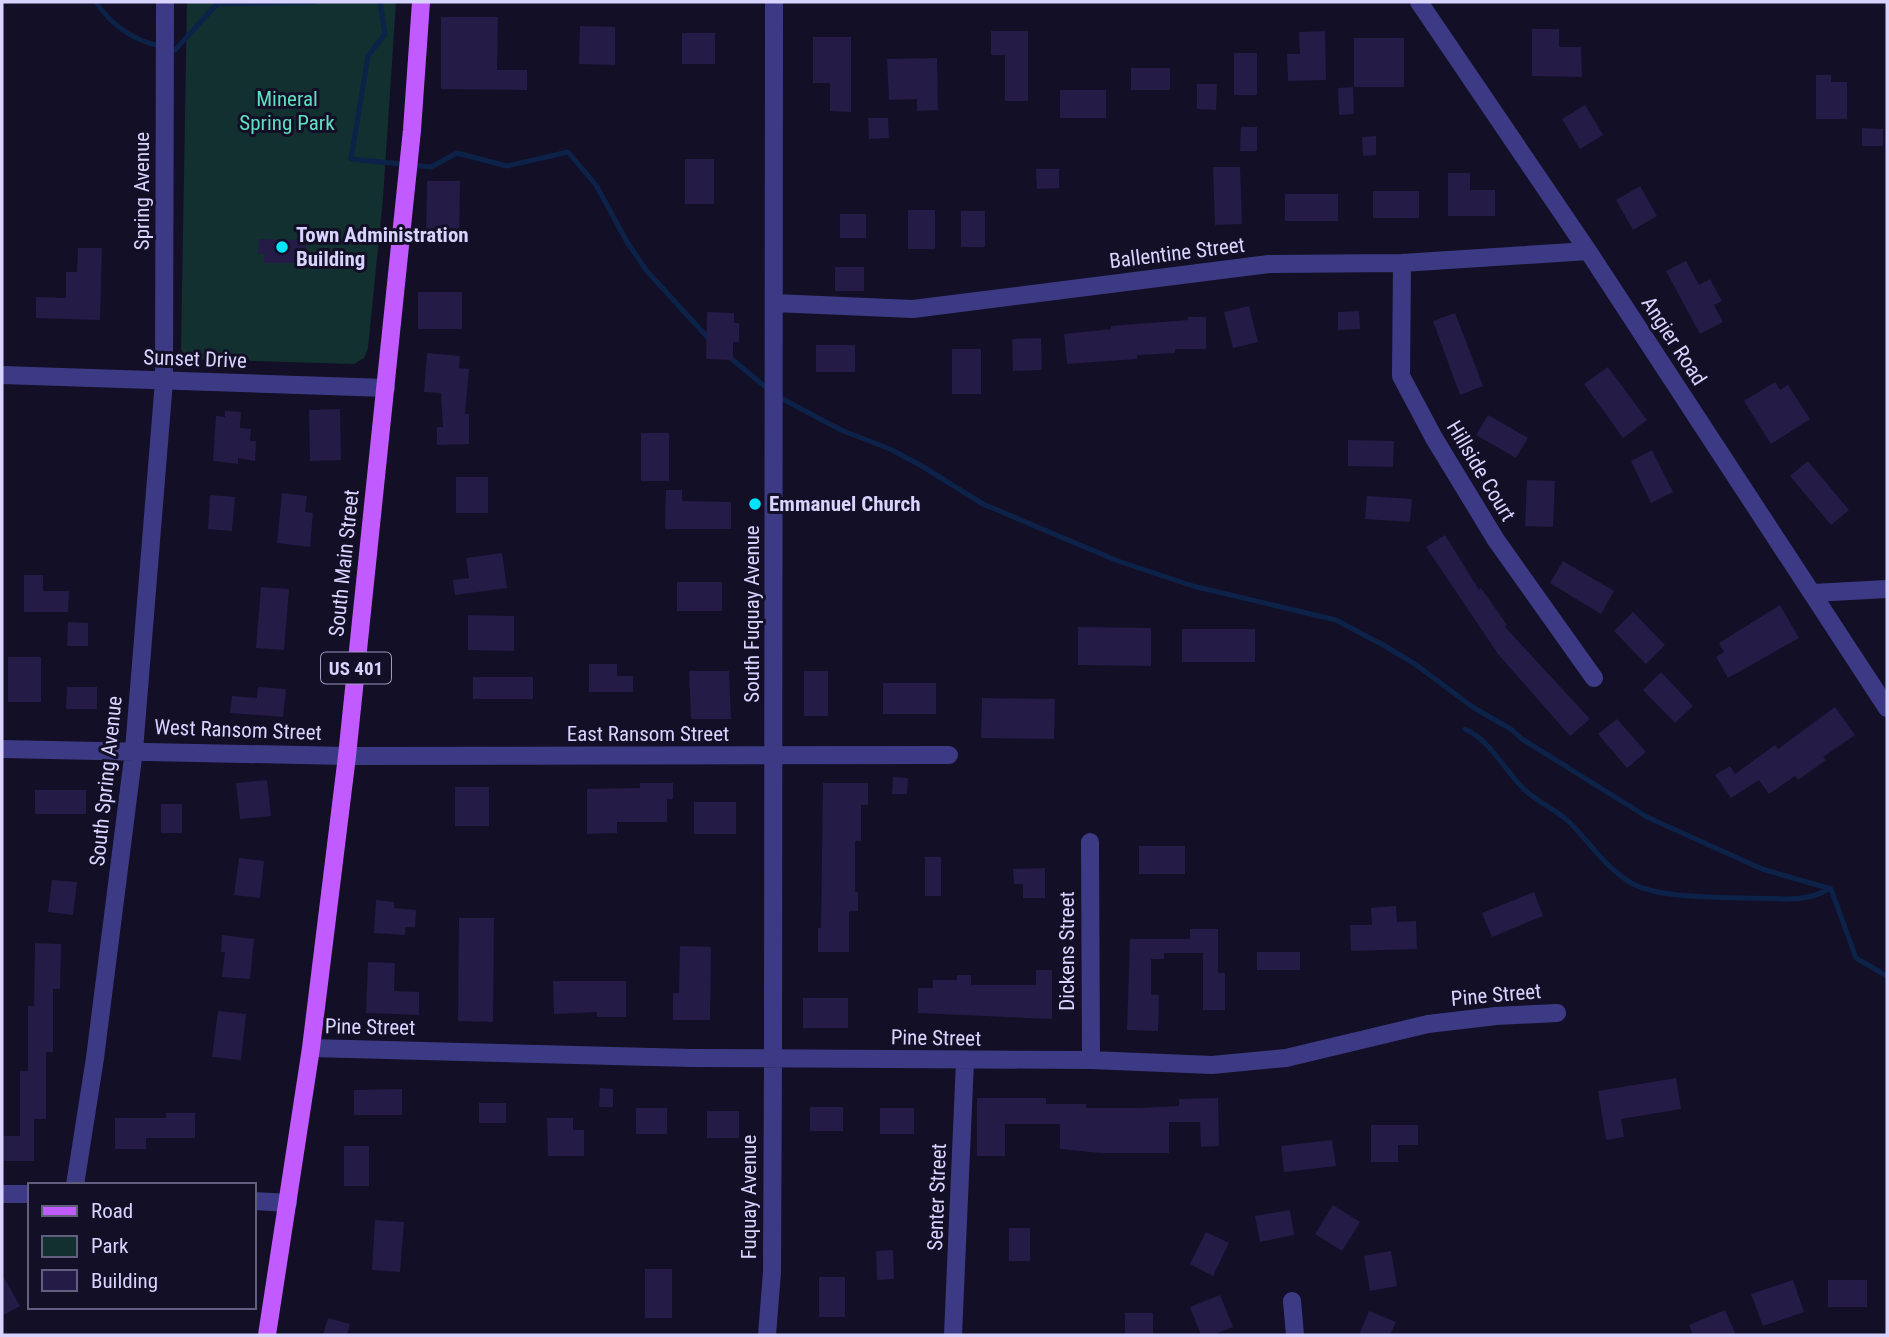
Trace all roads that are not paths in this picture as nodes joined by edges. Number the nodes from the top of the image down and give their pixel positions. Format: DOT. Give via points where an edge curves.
graph roads {
  1 [pos="165,2"];
  2 [pos="421,2"];
  3 [pos="774,2"];
  4 [pos="1419,2"];
  5 [pos="1588,251"];
  6 [pos="1402,263"];
  7 [pos="774,303"];
  8 [pos="2,375"];
  9 [pos="164,381"];
  10 [pos="386,388"];
  11 [pos="1887,589"];
  12 [pos="1813,593"];
  13 [pos="1594,678"];
  14 [pos="1887,708"];
  15 [pos="2,749"];
  16 [pos="135,750"];
  17 [pos="949,755"];
  18 [pos="347,756"];
  19 [pos="775,757"];
  20 [pos="1090,842"];
  21 [pos="1557,1013"];
  22 [pos="311,1048"];
  23 [pos="773,1058"];
  24 [pos="1091,1060"];
  25 [pos="965,1061"];
  26 [pos="75,1183"];
  27 [pos="2,1194"];
  28 [pos="28,1194"];
  29 [pos="256,1201"];
  30 [pos="288,1203"];
  31 [pos="1292,1301"];
  32 [pos="267,1335"];
  33 [pos="767,1335"];
  34 [pos="953,1335"];
  35 [pos="1295,1335"];
  1 -- 9 [label="street, Spring Avenue"];
  2 -- 10 [label="main road, South Main Street / US 401"];
  3 -- 7 [label="street, South Fuquay Avenue"];
  4 -- 5 [label="street, Angier Road"];
  5 -- 6 [label="street, Ballentine Street"];
  5 -- 12 [label="street, Angier Road"];
  6 -- 7 [label="street, Ballentine Street" via="1269,264 913,309"];
  6 -- 13 [label="street, Hillside Court" via="1401,376 1496,540"];
  7 -- 19 [label="street, South Fuquay Avenue"];
  8 -- 9 [label="street, Sunset Drive"];
  9 -- 10 [label="street, Sunset Drive"];
  9 -- 16 [label="street, South Spring Avenue"];
  10 -- 18 [label="main road, South Main Street / US 401"];
  11 -- 12 [label="street"];
  12 -- 14 [label="street, Angier Road"];
  15 -- 16 [label="street, West Ransom Street"];
  16 -- 18 [label="street, West Ransom Street"];
  16 -- 26 [label="street, South Spring Avenue"];
  17 -- 19 [label="street, East Ransom Street"];
  18 -- 19 [label="street, East Ransom Street"];
  18 -- 22 [label="main road, South Main Street / US 401"];
  19 -- 23 [label="street, South Fuquay Avenue"];
  20 -- 24 [label="street, Dickens Street"];
  21 -- 24 [label="street, Pine Street" via="1428,1024 1286,1058 1212,1065"];
  22 -- 23 [label="street, Pine Street"];
  22 -- 30 [label="main road, South Main Street / US 401"];
  23 -- 25 [label="street, Pine Street"];
  23 -- 33 [label="street, Fuquay Avenue" via="772,1272"];
  24 -- 25 [label="street, Pine Street"];
  25 -- 34 [label="street, Senter Street"];
  27 -- 28 [label="street"];
  29 -- 30 [label="street"];
  30 -- 32 [label="main road, South Main Street / US 401"];
  31 -- 35 [label="street"];
}
